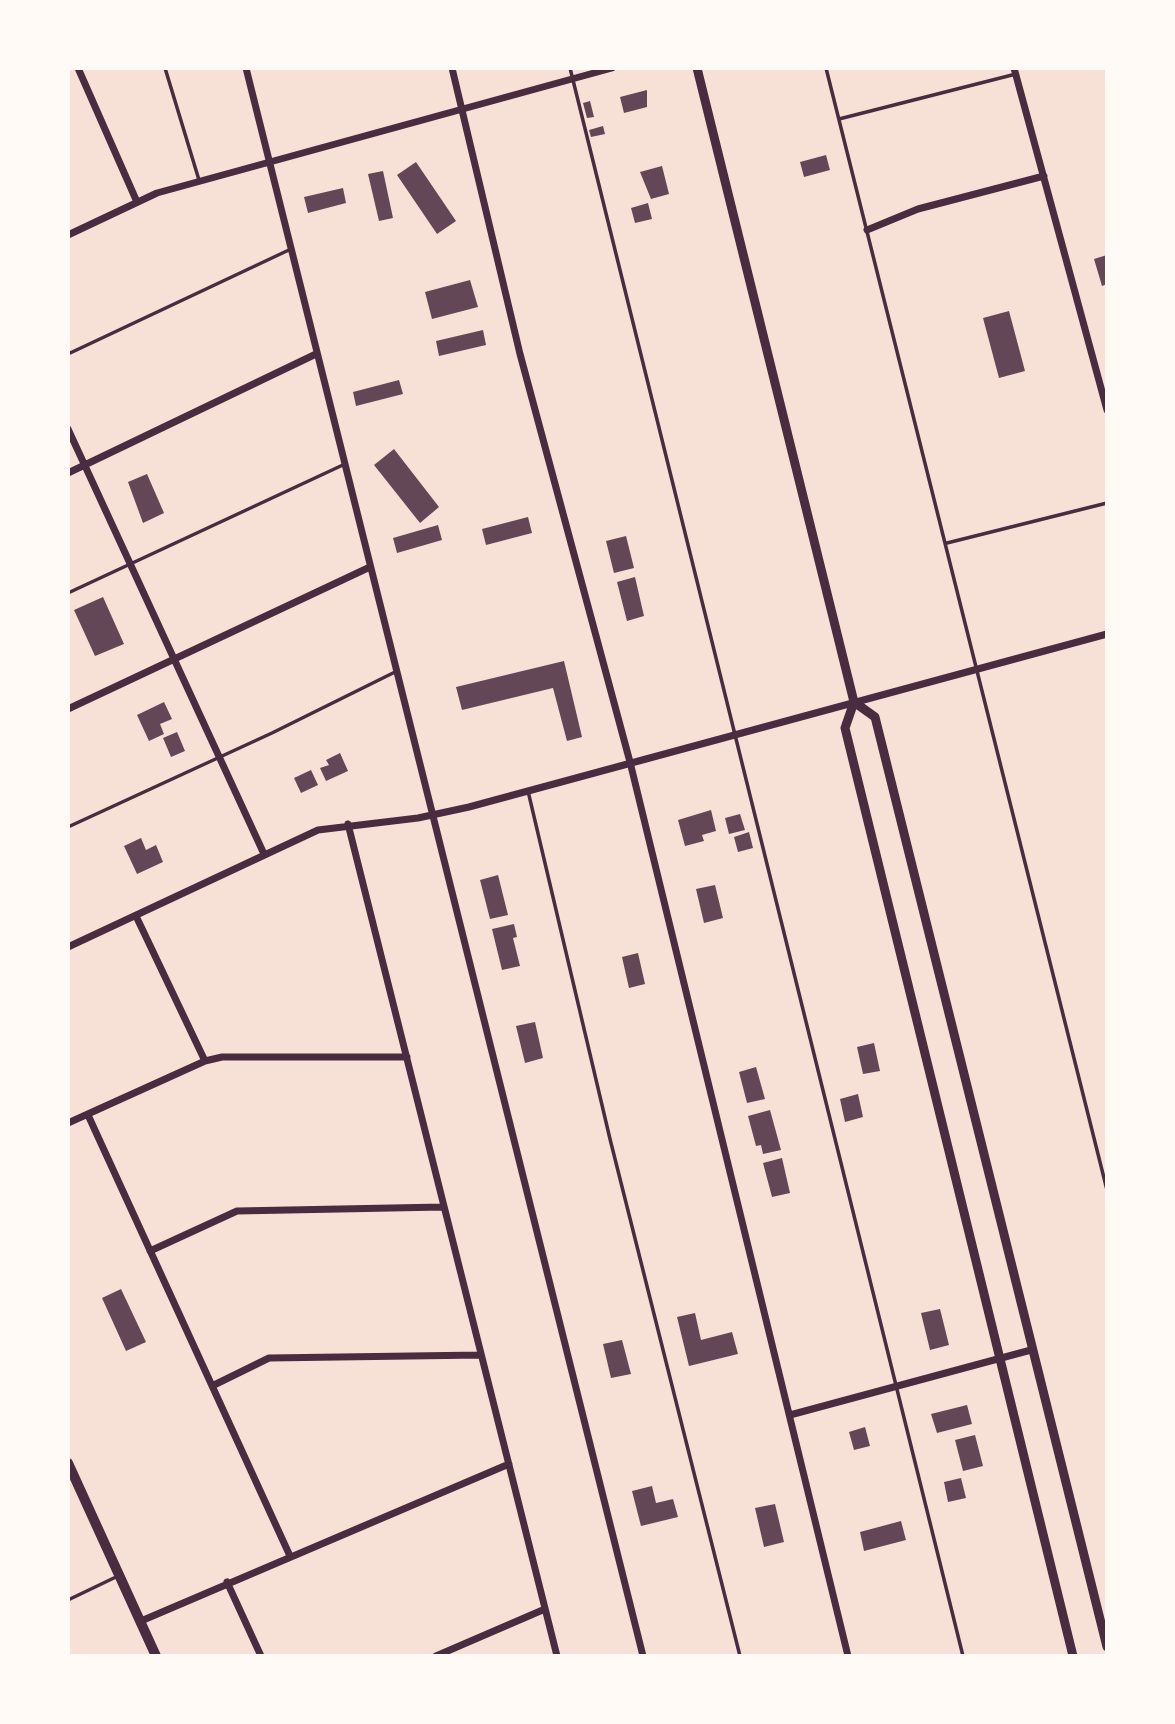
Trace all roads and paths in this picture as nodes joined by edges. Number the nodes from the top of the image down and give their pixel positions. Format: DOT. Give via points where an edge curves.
graph roads {
  1 [pos="78,68"];
  2 [pos="165,68"];
  3 [pos="246,68"];
  4 [pos="452,68"];
  5 [pos="570,68"];
  6 [pos="612,68"];
  7 [pos="697,68"];
  8 [pos="826,68"];
  9 [pos="1015,71"];
  10 [pos="573,79"];
  11 [pos="462,108"];
  12 [pos="839,118"];
  13 [pos="269,160"];
  14 [pos="1044,176"];
  15 [pos="199,180"];
  16 [pos="137,202"];
  17 [pos="867,230"];
  18 [pos="68,235"];
  19 [pos="291,249"];
  20 [pos="68,354"];
  21 [pos="316,354"];
  22 [pos="1105,399"];
  23 [pos="1107,410"];
  24 [pos="68,429"];
  25 [pos="345,464"];
  26 [pos="85,466"];
  27 [pos="68,473"];
  28 [pos="1107,503"];
  29 [pos="947,544"];
  30 [pos="130,564"];
  31 [pos="370,566"];
  32 [pos="68,593"];
  33 [pos="1107,634"];
  34 [pos="174,659"];
  35 [pos="977,670"];
  36 [pos="397,671"];
  37 [pos="854,702"];
  38 [pos="68,709"];
  39 [pos="735,734"];
  40 [pos="218,757"];
  41 [pos="630,762"];
  42 [pos="528,791"];
  43 [pos="433,814"];
  44 [pos="348,824"];
  45 [pos="68,827"];
  46 [pos="264,854"];
  47 [pos="136,916"];
  48 [pos="68,947"];
  49 [pos="407,1057"];
  50 [pos="205,1061"];
  51 [pos="88,1115"];
  52 [pos="68,1123"];
  53 [pos="1107,1190"];
  54 [pos="443,1207"];
  55 [pos="150,1251"];
  56 [pos="1031,1350"];
  57 [pos="481,1355"];
  58 [pos="999,1359"];
  59 [pos="212,1386"];
  60 [pos="897,1386"];
  61 [pos="790,1415"];
  62 [pos="68,1463"];
  63 [pos="509,1465"];
  64 [pos="290,1556"];
  65 [pos="120,1575"];
  66 [pos="227,1582"];
  67 [pos="68,1600"];
  68 [pos="545,1609"];
  69 [pos="141,1621"];
  70 [pos="1107,1647"];
  71 [pos="156,1656"];
  72 [pos="261,1656"];
  73 [pos="436,1656"];
  74 [pos="557,1656"];
  75 [pos="643,1656"];
  76 [pos="740,1656"];
  77 [pos="848,1656"];
  78 [pos="963,1656"];
  79 [pos="1073,1656"];
  1 -- 16 [label="street"];
  2 -- 15 [label="lane"];
  3 -- 13 [label="street"];
  4 -- 11 [label="street"];
  5 -- 10 [label="lane"];
  6 -- 10 [label="street"];
  7 -- 37 [label="street"];
  8 -- 12 [label="lane"];
  9 -- 12 [label="lane"];
  9 -- 14 [label="street"];
  10 -- 11 [label="street"];
  10 -- 39 [label="lane"];
  11 -- 13 [label="street"];
  11 -- 41 [label="street" via="520,354"];
  12 -- 17 [label="lane"];
  13 -- 15 [label="street"];
  13 -- 19 [label="street"];
  14 -- 17 [label="street" via="918,209"];
  14 -- 22 [label="street"];
  15 -- 16 [label="street"];
  16 -- 18 [label="street"];
  17 -- 29 [label="lane"];
  19 -- 20 [label="lane"];
  19 -- 21 [label="street"];
  21 -- 25 [label="street"];
  21 -- 26 [label="street"];
  22 -- 23 [label="street"];
  24 -- 26 [label="street"];
  25 -- 30 [label="lane"];
  25 -- 31 [label="street"];
  26 -- 27 [label="street"];
  26 -- 30 [label="street"];
  28 -- 29 [label="lane"];
  29 -- 35 [label="lane"];
  30 -- 32 [label="lane"];
  30 -- 34 [label="street"];
  31 -- 34 [label="street"];
  31 -- 36 [label="street"];
  33 -- 35 [label="street"];
  34 -- 38 [label="street"];
  34 -- 40 [label="street"];
  35 -- 37 [label="street"];
  35 -- 53 [label="lane"];
  36 -- 40 [label="lane"];
  36 -- 43 [label="street"];
  37 -- 39 [label="street"];
  37 -- 56 [label="street" via="875,717"];
  37 -- 58 [label="street" via="845,728"];
  39 -- 41 [label="street"];
  39 -- 60 [label="lane"];
  40 -- 45 [label="lane"];
  40 -- 46 [label="street"];
  41 -- 42 [label="street"];
  41 -- 61 [label="street"];
  42 -- 43 [label="street"];
  42 -- 76 [label="lane"];
  43 -- 44 [label="street"];
  43 -- 75 [label="street"];
  44 -- 46 [label="street" via="318,830"];
  44 -- 49 [label="street"];
  46 -- 47 [label="street"];
  47 -- 48 [label="street"];
  47 -- 50 [label="street"];
  49 -- 50 [label="street" via="222,1057"];
  49 -- 54 [label="street"];
  50 -- 51 [label="street"];
  51 -- 52 [label="street"];
  51 -- 55 [label="street"];
  54 -- 55 [label="street" via="237,1211"];
  54 -- 57 [label="street"];
  55 -- 59 [label="street"];
  56 -- 58 [label="street"];
  56 -- 70 [label="street"];
  57 -- 59 [label="street" via="282,1356"];
  57 -- 63 [label="street"];
  58 -- 60 [label="street"];
  58 -- 79 [label="street"];
  59 -- 64 [label="street"];
  60 -- 61 [label="street"];
  60 -- 78 [label="lane"];
  61 -- 77 [label="street"];
  62 -- 65 [label="main road"];
  63 -- 64 [label="street"];
  63 -- 68 [label="street"];
  64 -- 66 [label="street"];
  65 -- 67 [label="lane"];
  65 -- 69 [label="main road"];
  66 -- 69 [label="street"];
  66 -- 72 [label="street"];
  68 -- 73 [label="street"];
  68 -- 74 [label="street"];
  69 -- 71 [label="main road"];
}
